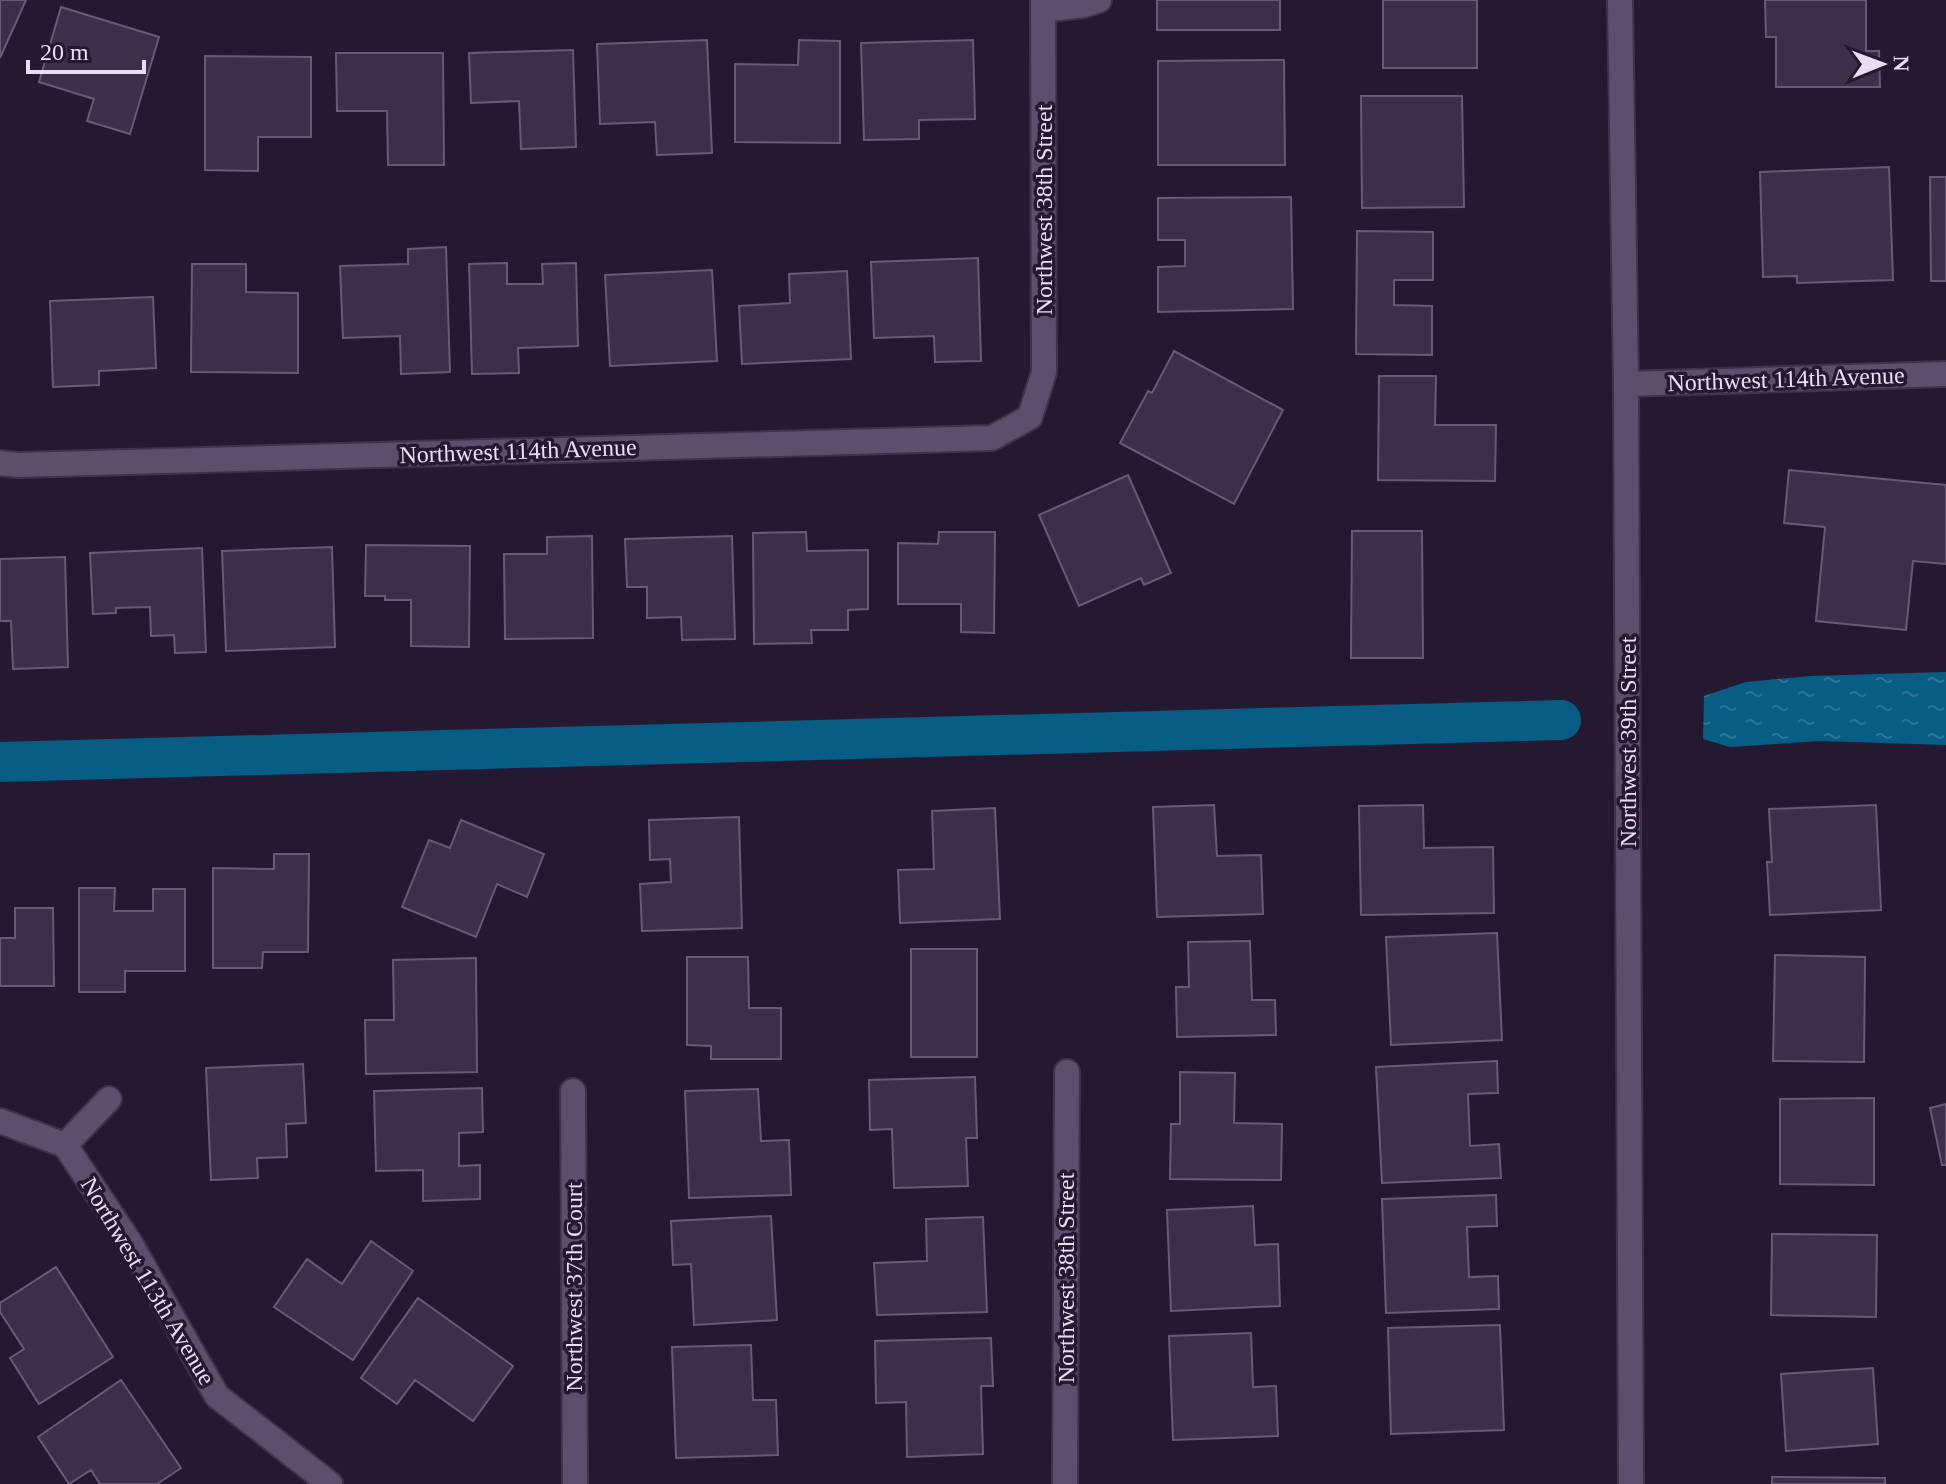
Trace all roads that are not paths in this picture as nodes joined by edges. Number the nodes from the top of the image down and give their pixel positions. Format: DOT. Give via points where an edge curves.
graph roads {
  1 [pos="1099,0"];
  2 [pos="1620,0"];
  3 [pos="1043,5"];
  4 [pos="1946,374"];
  5 [pos="1626,384"];
  6 [pos="1030,417"];
  7 [pos="0,463"];
  8 [pos="1067,1072"];
  9 [pos="573,1091"];
  10 [pos="109,1099"];
  11 [pos="0,1121"];
  12 [pos="65,1145"];
  13 [pos="330,1484"];
  14 [pos="575,1484"];
  15 [pos="1065,1484"];
  16 [pos="1631,1484"];
  1 -- 3 [label="street"];
  2 -- 5 [label="street, Northwest 39th Street"];
  3 -- 6 [label="street, Northwest 38th Street" via="1044,372"];
  4 -- 5 [label="street, Northwest 114th Avenue"];
  5 -- 16 [label="street, Northwest 39th Street"];
  6 -- 7 [label="street, Northwest 114th Avenue" via="992,438"];
  8 -- 15 [label="street, Northwest 38th Street"];
  9 -- 14 [label="street, Northwest 37th Court"];
  10 -- 12 [label="street"];
  11 -- 12 [label="street"];
  12 -- 13 [label="street, Northwest 113th Avenue" via="130,1243 217,1396"];
}
